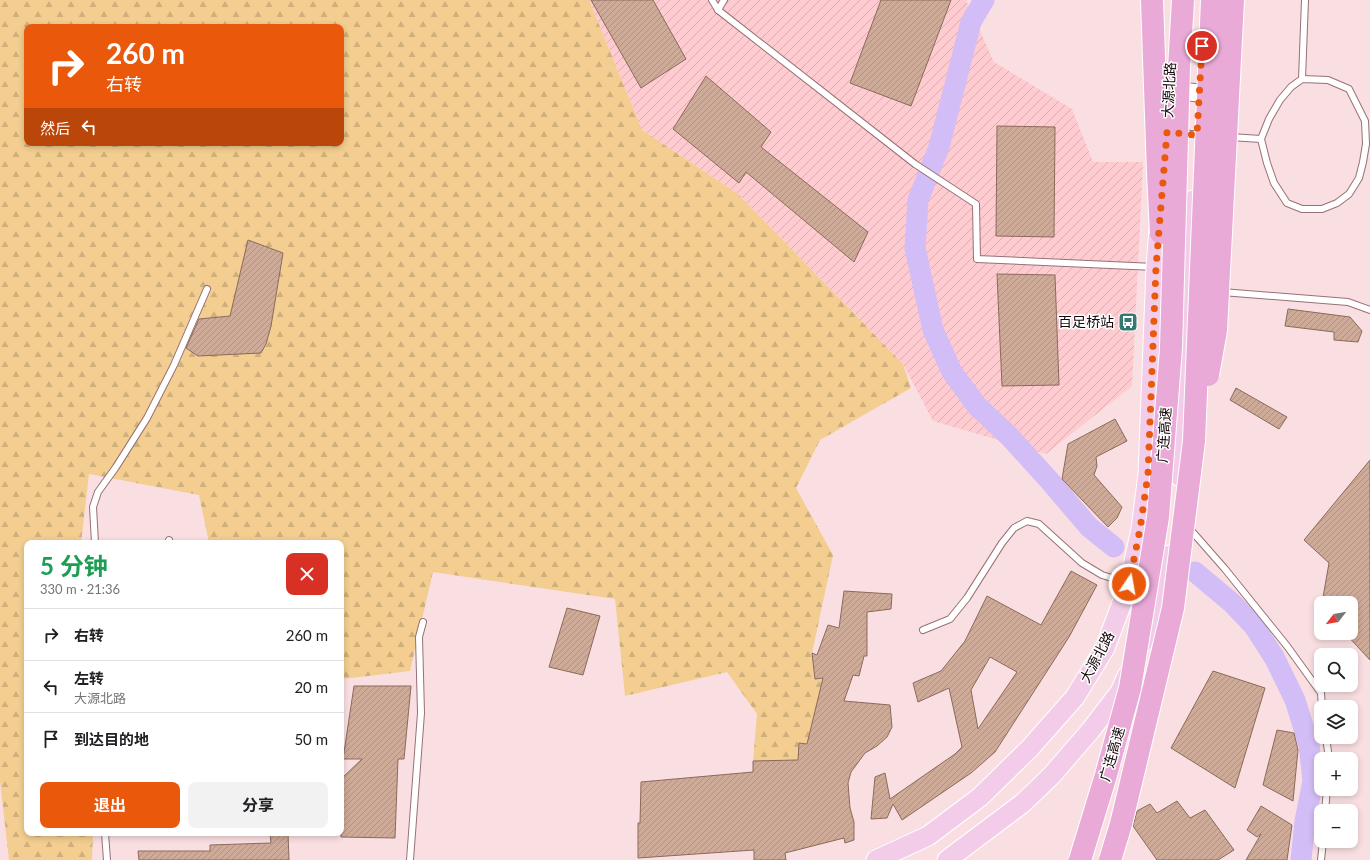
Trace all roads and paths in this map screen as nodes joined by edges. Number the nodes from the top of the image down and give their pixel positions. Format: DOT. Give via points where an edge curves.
graph roads {
  1 [pos="712,0"];
  2 [pos="724,0"];
  3 [pos="1152,0"];
  4 [pos="1174,0"];
  5 [pos="1183,0"];
  6 [pos="1205,0"];
  7 [pos="1212,0"];
  8 [pos="1233,0"];
  9 [pos="1306,0"];
  10 [pos="718,10"];
  11 [pos="1302,79"];
  12 [pos="1169,90"];
  13 [pos="1199,93"];
  14 [pos="1167,132"];
  15 [pos="1204,135"];
  16 [pos="1218,136"];
  17 [pos="1261,139"];
  18 [pos="1156,267"];
  19 [pos="207,288"];
  20 [pos="1188,290"];
  21 [pos="1370,310"];
  22 [pos="1170,360"];
  23 [pos="1188,483"];
  24 [pos="1176,513"];
  25 [pos="95,540"];
  26 [pos="1129,584"];
  27 [pos="423,622"];
  28 [pos="923,630"];
  29 [pos="1322,700"];
  30 [pos="105,836"];
  31 [pos="1322,848"];
  32 [pos="107,860"];
  33 [pos="410,860"];
  34 [pos="876,860"];
  35 [pos="947,860"];
  36 [pos="1080,860"];
  37 [pos="1110,860"];
  38 [pos="1321,860"];
  1 -- 10 [label="lane"];
  2 -- 10 [label="lane"];
  3 -- 22 [label="highway, bridge" via="1158,173"];
  4 -- 12 [label="main road, 大源北路"];
  5 -- 22 [label="highway, 广连高速, bridge" via="1178,76"];
  6 -- 13 [label="main road"];
  7 -- 23 [label="highway, 广连高速, bridge" via="1194,441"];
  8 -- 23 [label="highway, bridge" via="1216,330"];
  9 -- 11 [label="lane"];
  10 -- 18 [label="lane" via="915,164 976,204 977,259"];
  11 -- 17 [label="lane" via="1280,100"];
  11 -- 17 [label="lane" via="1328,80 1349,89 1365,120 1366,144 1363,162 1349,194 1337,203 1322,209 1302,209 1287,203 1274,183"];
  12 -- 13 [label="street"];
  12 -- 14 [label="main road, 大源北路"];
  13 -- 15 [label="main road"];
  14 -- 15 [label="lane"];
  14 -- 18 [label="main road, 大源北路"];
  15 -- 20 [label="main road"];
  16 -- 17 [label="lane"];
  18 -- 26 [label="main road, 大源北路" via="1148,474"];
  19 -- 25 [label="lane" via="174,365 147,418 98,492 92,507"];
  20 -- 21 [label="lane" via="1348,302"];
  20 -- 24 [label="main road" via="1186,381"];
  22 -- 36 [label="highway, 广连高速, bridge" via="1158,517 1130,688"];
  23 -- 37 [label="highway, 广连高速, bridge" via="1173,608"];
  24 -- 29 [label="lane" via="1287,646 1321,693"];
  24 -- 35 [label="main road" via="1166,579 1156,613 1120,692 1052,775 1023,803"];
  26 -- 28 [label="lane" via="1102,575 1082,563 1039,524 1027,521 1014,528 1002,543 967,598 950,619"];
  26 -- 34 [label="main road, 大源北路" via="1105,648 1074,697 1030,748 980,797 928,836"];
  27 -- 33 [label="lane" via="419,637 421,713"];
  30 -- 32 [label="lane"];
  31 -- 38 [label="lane"];
}
